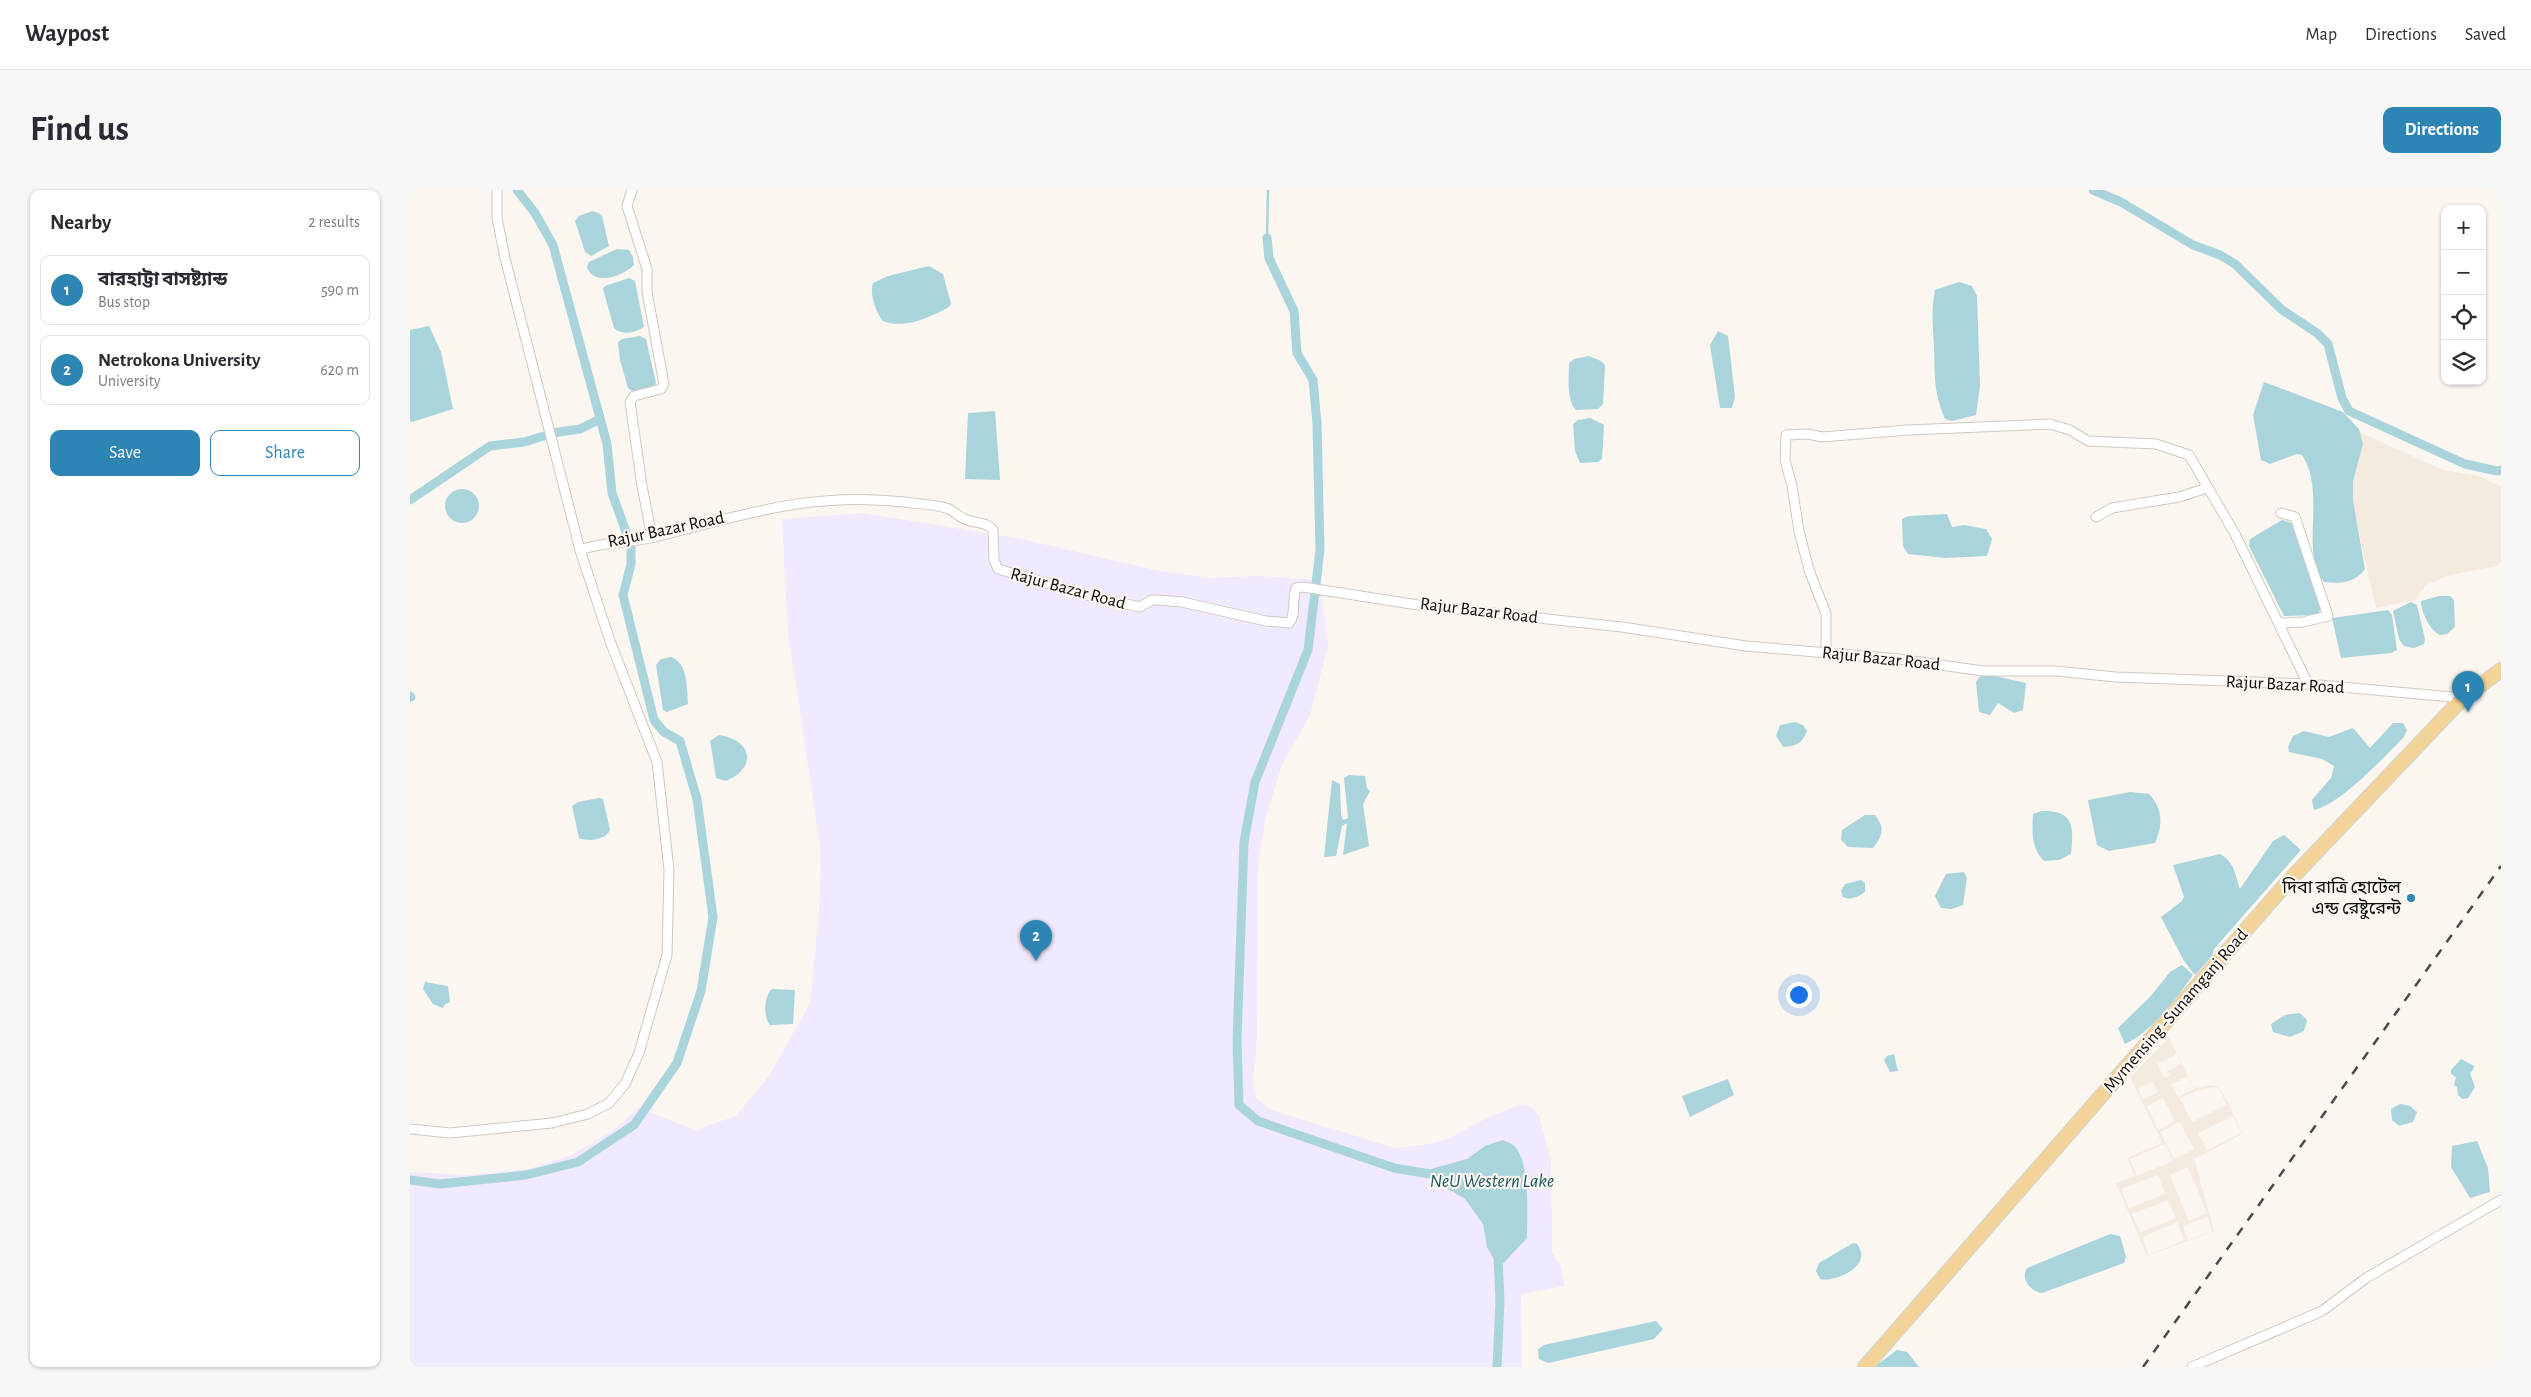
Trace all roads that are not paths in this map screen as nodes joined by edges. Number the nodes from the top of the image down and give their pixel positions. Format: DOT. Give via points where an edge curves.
graph roads {
  1 [pos="497,190"];
  2 [pos="632,190"];
  3 [pos="2207,488"];
  4 [pos="2281,513"];
  5 [pos="2096,517"];
  6 [pos="651,537"];
  7 [pos="580,550"];
  8 [pos="2280,623"];
  9 [pos="1826,652"];
  10 [pos="2501,670"];
  11 [pos="2308,684"];
  12 [pos="2463,698"];
  13 [pos="410,1129"];
  14 [pos="2501,1200"];
  15 [pos="1865,1367"];
  16 [pos="2192,1367"];
  1 -- 7 [label="street" via="497,218 505,258"];
  2 -- 6 [label="street" via="627,206 647,269 647,292 664,384 661,389 634,396 630,402"];
  3 -- 5 [label="street" via="2180,497 2112,508"];
  3 -- 8 [label="street"];
  3 -- 9 [label="street" via="2189,455 2172,448 2156,444 2088,441 2070,430 2050,424 1822,437 1786,435 1785,460 1799,531 1809,570 1826,614"];
  4 -- 8 [label="street" via="2295,517 2328,616"];
  6 -- 7 [label="street, Rajur Bazar Road"];
  6 -- 9 [label="street, Rajur Bazar Road" via="805,501 871,498 938,507 966,520 987,525 992,530 994,560 998,569 1140,608 1152,600 1165,601 1266,622 1289,623 1293,617 1292,596 1296,588 1304,587 1418,605 1622,627 1746,646"];
  7 -- 13 [label="street" via="656,762 669,870 667,955 654,1003 639,1053 625,1084 609,1104 552,1123 502,1130 450,1133"];
  8 -- 11 [label="street"];
  9 -- 11 [label="street, Rajur Bazar Road" via="1983,671 2056,671 2116,677"];
  10 -- 12 [label="main road, Mymensing -Sunamganj Road"];
  11 -- 12 [label="street, Rajur Bazar Road"];
  12 -- 15 [label="main road, Mymensing -Sunamganj Road" via="2285,885"];
  14 -- 16 [label="street" via="2378,1271 2322,1311"];
}
